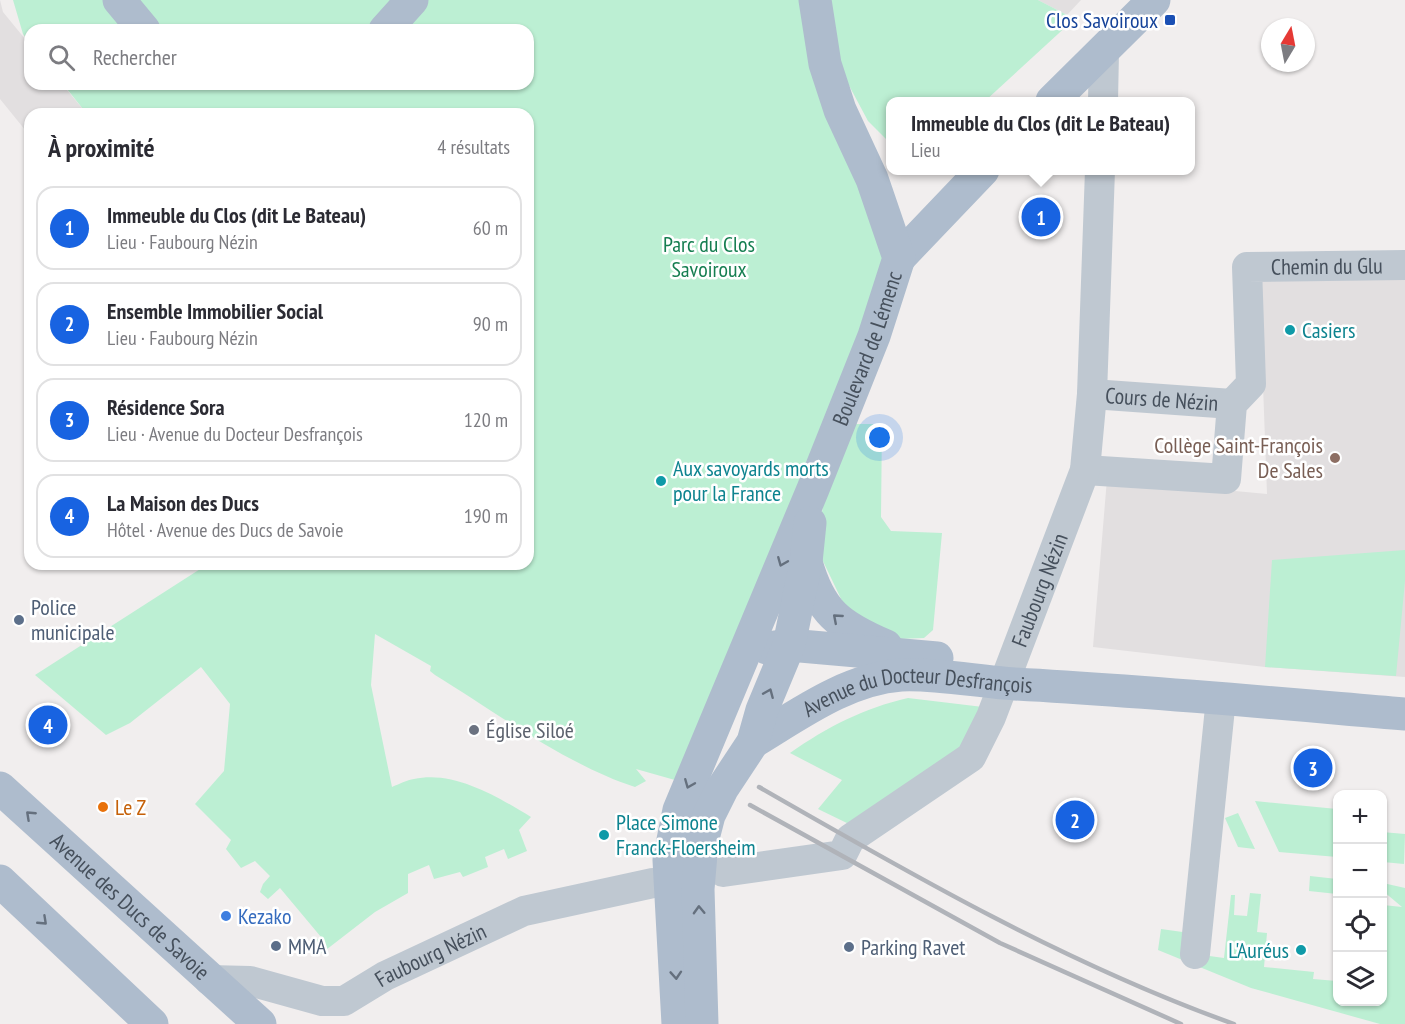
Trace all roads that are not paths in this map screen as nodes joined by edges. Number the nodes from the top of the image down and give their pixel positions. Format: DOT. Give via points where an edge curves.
graph roads {
  1 [pos="119,0"];
  2 [pos="412,0"];
  3 [pos="815,0"];
  4 [pos="1154,0"];
  5 [pos="139,24"];
  6 [pos="390,24"];
  7 [pos="1104,52"];
  8 [pos="1057,97"];
  9 [pos="1103,97"];
  10 [pos="979,175"];
  11 [pos="1100,175"];
  12 [pos="899,258"];
  13 [pos="1405,265"];
  14 [pos="1247,267"];
  15 [pos="1092,394"];
  16 [pos="1232,404"];
  17 [pos="1085,470"];
  18 [pos="813,489"];
  19 [pos="806,562"];
  20 [pos="789,645"];
  21 [pos="745,651"];
  22 [pos="904,665"];
  23 [pos="1221,698"];
  24 [pos="1405,714"];
  25 [pos="753,742"];
  26 [pos="0,788"];
  27 [pos="723,872"];
  28 [pos="0,881"];
  29 [pos="653,883"];
  30 [pos="1195,954"];
  31 [pos="209,980"];
  32 [pos="690,1017"];
  33 [pos="152,1024"];
  34 [pos="259,1024"];
  1 -- 5 [label="main road"];
  2 -- 6 [label="main road"];
  3 -- 12 [label="main road, Boulevard de Lémenc" via="825,64"];
  4 -- 7 [label="main road"];
  7 -- 8 [label="main road"];
  7 -- 9 [label="street"];
  10 -- 12 [label="main road"];
  11 -- 15 [label="street, Faubourg Nézin"];
  12 -- 18 [label="main road, Boulevard de Lémenc" via="874,336"];
  13 -- 14 [label="street, Chemin du Glu"];
  14 -- 16 [label="street, Cours de Nézin" via="1251,384"];
  15 -- 16 [label="street, Cours de Nézin"];
  15 -- 17 [label="street, Faubourg Nézin"];
  16 -- 17 [label="street, Cours de Nézin" via="1226,479"];
  17 -- 27 [label="street, Faubourg Nézin" via="991,717 971,757 850,838 842,855"];
  18 -- 19 [label="main road, Boulevard de Lémenc"];
  18 -- 21 [label="main road, Boulevard de Lémenc, one-way"];
  19 -- 20 [label="main road, Boulevard de Lémenc"];
  22 -- 19 [label="main road, Avenue du Docteur Desfrançois, one-way" via="830,612 814,591"];
  20 -- 21 [label="main road, Avenue du Docteur Desfrançois"];
  20 -- 22 [label="main road, Avenue du Docteur Desfrançois"];
  25 -- 20 [label="main road, Boulevard de Lémenc, one-way"];
  21 -- 32 [label="main road, Boulevard de Lémenc, one-way" via="679,810 671,844 669,860"];
  22 -- 23 [label="main road, Avenue du Docteur Desfrançois" via="1094,688"];
  22 -- 25 [label="main road, Avenue du Docteur Desfrançois" via="805,709"];
  23 -- 24 [label="main road, Avenue du Docteur Desfrançois"];
  23 -- 30 [label="street"];
  32 -- 25 [label="main road, one-way" via="702,842 722,789"];
  31 -- 26 [label="main road, Avenue des Ducs de Savoie, one-way"];
  28 -- 33 [label="main road, one-way"];
  29 -- 31 [label="street, Faubourg Nézin" via="524,911 385,976 344,1001 322,1001 250,981"];
  31 -- 34 [label="main road, Avenue des Ducs de Savoie"];
}
